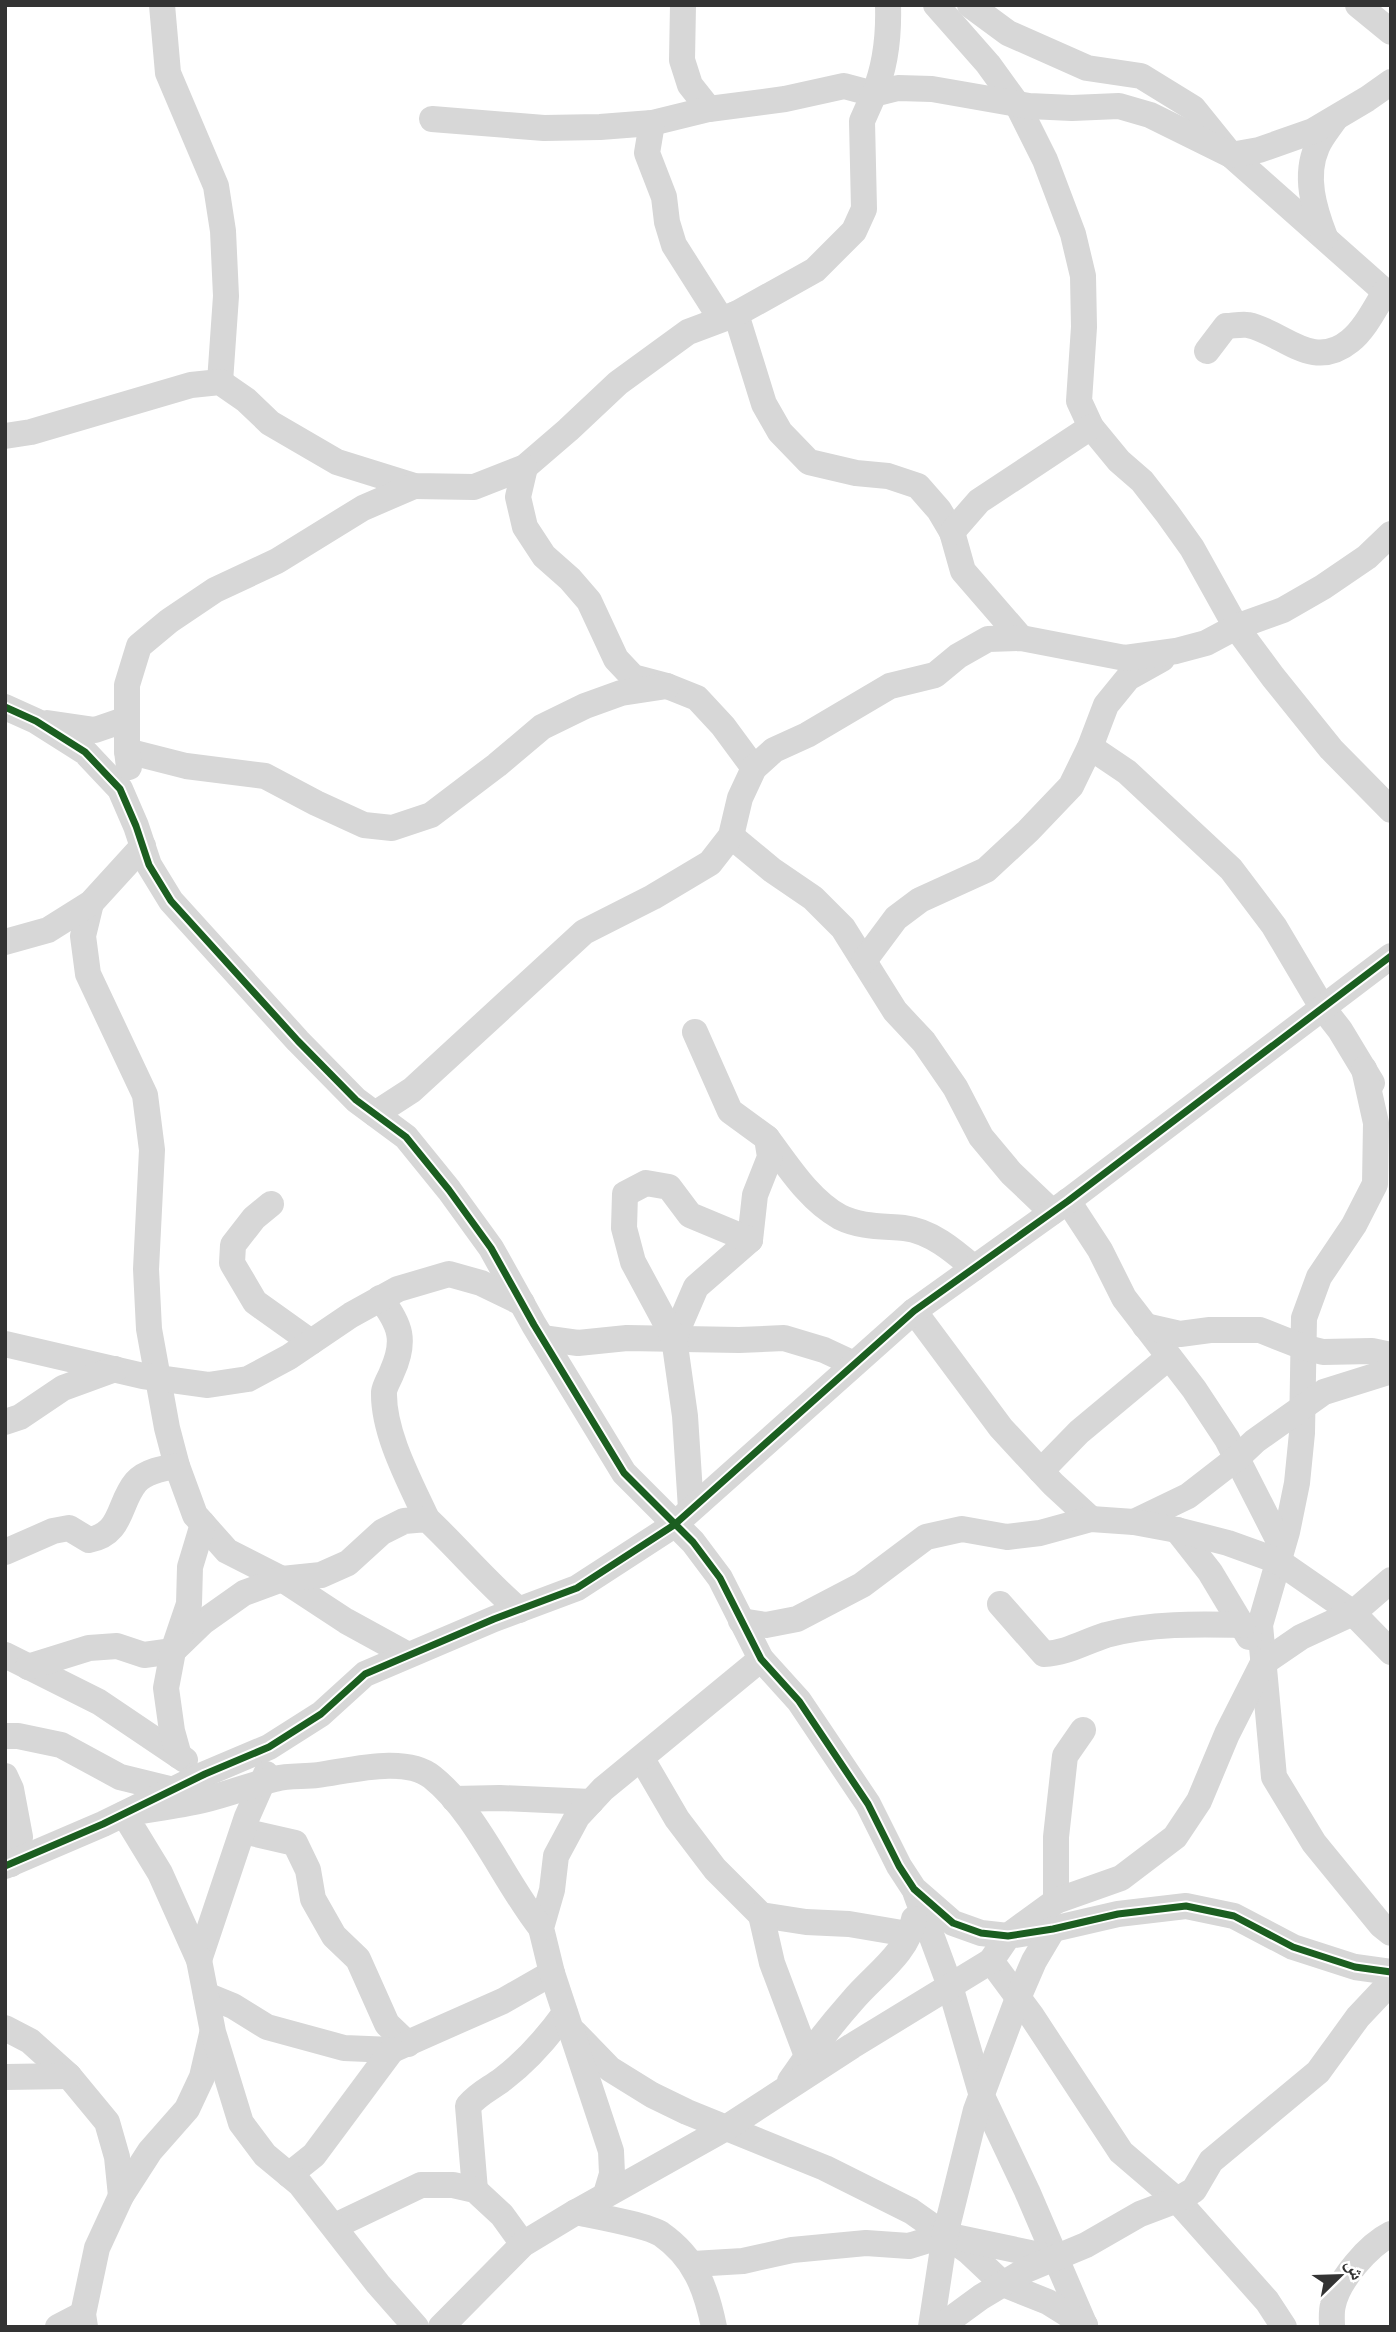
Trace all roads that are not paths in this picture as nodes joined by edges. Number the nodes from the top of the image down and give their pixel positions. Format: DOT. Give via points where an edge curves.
graph roads {
  1 [pos="162,5"];
  2 [pos="683,5"];
  3 [pos="888,5"];
  4 [pos="936,5"];
  5 [pos="970,5"];
  6 [pos="1359,5"];
  7 [pos="992,13"];
  8 [pos="1391,32"];
  9 [pos="1391,82"];
  10 [pos="874,94"];
  11 [pos="1017,104"];
  12 [pos="709,109"];
  13 [pos="1336,118"];
  14 [pos="432,119"];
  15 [pos="652,123"];
  16 [pos="1231,155"];
  17 [pos="1327,241"];
  18 [pos="1388,295"];
  19 [pos="729,317"];
  20 [pos="1207,351"];
  21 [pos="220,382"];
  22 [pos="1091,427"];
  23 [pos="5,436"];
  24 [pos="525,467"];
  25 [pos="414,486"];
  26 [pos="952,532"];
  27 [pos="1391,534"];
  28 [pos="1236,627"];
  29 [pos="1021,638"];
  30 [pos="1176,651"];
  31 [pos="667,686"];
  32 [pos="5,707"];
  33 [pos="127,719"];
  34 [pos="36,721"];
  35 [pos="1090,747"];
  36 [pos="127,751"];
  37 [pos="754,768"];
  38 [pos="1391,810"];
  39 [pos="140,836"];
  40 [pos="732,836"];
  41 [pos="91,904"];
  42 [pos="5,942"];
  43 [pos="1391,956"];
  44 [pos="864,961"];
  45 [pos="1322,1007"];
  46 [pos="695,1032"];
  47 [pos="1364,1069"];
  48 [pos="375,1114"];
  49 [pos="1391,1119"];
  50 [pos="767,1138"];
  51 [pos="271,1204"];
  52 [pos="1060,1206"];
  53 [pos="750,1240"];
  54 [pos="974,1268"];
  55 [pos="380,1298"];
  56 [pos="522,1303"];
  57 [pos="914,1311"];
  58 [pos="1145,1326"];
  59 [pos="542,1338"];
  60 [pos="674,1338"];
  61 [pos="311,1342"];
  62 [pos="5,1344"];
  63 [pos="1303,1347"];
  64 [pos="1391,1355"];
  65 [pos="1169,1357"];
  66 [pos="854,1364"];
  67 [pos="115,1369"];
  68 [pos="1391,1371"];
  69 [pos="157,1378"];
  70 [pos="1303,1405"];
  71 [pos="10,1424"];
  72 [pos="1237,1458"];
  73 [pos="177,1466"];
  74 [pos="1041,1471"];
  75 [pos="683,1517"];
  76 [pos="427,1519"];
  77 [pos="1091,1519"];
  78 [pos="1135,1522"];
  79 [pos="203,1524"];
  80 [pos="1177,1530"];
  81 [pos="5,1552"];
  82 [pos="1280,1554"];
  83 [pos="282,1579"];
  84 [pos="1391,1580"];
  85 [pos="1000,1604"];
  86 [pos="519,1610"];
  87 [pos="1353,1613"];
  88 [pos="741,1621"];
  89 [pos="1243,1625"];
  90 [pos="173,1651"];
  91 [pos="1391,1652"];
  92 [pos="408,1655"];
  93 [pos="761,1659"];
  94 [pos="16,1661"];
  95 [pos="1264,1663"];
  96 [pos="298,1729"];
  97 [pos="1083,1730"];
  98 [pos="5,1736"];
  99 [pos="179,1756"];
  100 [pos="642,1759"];
  101 [pos="205,1774"];
  102 [pos="5,1776"];
  103 [pos="260,1783"];
  104 [pos="173,1790"];
  105 [pos="454,1799"];
  106 [pos="591,1802"];
  107 [pos="124,1814"];
  108 [pos="243,1831"];
  109 [pos="8,1865"];
  110 [pos="914,1889"];
  111 [pos="1056,1901"];
  112 [pos="761,1915"];
  113 [pos="541,1928"];
  114 [pos="1053,1929"];
  115 [pos="1391,1933"];
  116 [pos="908,1934"];
  117 [pos="1008,1936"];
  118 [pos="199,1960"];
  119 [pos="991,1961"];
  120 [pos="1391,1972"];
  121 [pos="552,1973"];
  122 [pos="1391,1982"];
  123 [pos="950,1986"];
  124 [pos="206,1995"];
  125 [pos="1018,1998"];
  126 [pos="568,2020"];
  127 [pos="5,2028"];
  128 [pos="213,2032"];
  129 [pos="400,2047"];
  130 [pos="807,2056"];
  131 [pos="69,2076"];
  132 [pos="5,2077"];
  133 [pos="783,2091"];
  134 [pos="982,2096"];
  135 [pos="726,2128"];
  136 [pos="289,2175"];
  137 [pos="475,2190"];
  138 [pos="606,2194"];
  139 [pos="121,2196"];
  140 [pos="1177,2200"];
  141 [pos="576,2212"];
  142 [pos="335,2226"];
  143 [pos="1391,2234"];
  144 [pos="945,2235"];
  145 [pos="523,2244"];
  146 [pos="1054,2258"];
  147 [pos="693,2264"];
  148 [pos="1003,2284"];
  149 [pos="84,2320"];
  150 [pos="447,2325"];
  151 [pos="1085,2326"];
  152 [pos="58,2327"];
  153 [pos="416,2327"];
  154 [pos="714,2327"];
  155 [pos="931,2327"];
  156 [pos="940,2327"];
  157 [pos="1284,2327"];
  158 [pos="1332,2327"];
  1 -- 21 [label="street" via="168,73 216,187 226,296"];
  2 -- 12 [label="street" via="682,60 690,85"];
  3 -- 10 [label="street" via="886,58"];
  4 -- 11 [label="street"];
  5 -- 7 [label="street"];
  6 -- 8 [label="street"];
  7 -- 16 [label="street" via="1008,33 1087,68 1141,76 1193,108"];
  9 -- 13 [label="street"];
  10 -- 11 [label="street" via="898,88 932,89"];
  10 -- 12 [label="street" via="844,86"];
  10 -- 19 [label="street" via="862,121 864,209 854,231 816,270"];
  11 -- 16 [label="street" via="1119,106 1150,115"];
  11 -- 22 [label="street" via="1045,160 1073,234 1083,276 1079,401"];
  12 -- 15 [label="street"];
  13 -- 16 [label="street" via="1302,135"];
  13 -- 17 [label="street" via="1317,147 1311,173 1314,208"];
  14 -- 15 [label="street" via="544,128"];
  15 -- 19 [label="street" via="648,153 674,244"];
  16 -- 17 [label="street"];
  17 -- 18 [label="street"];
  18 -- 20 [label="street" via="1350,341 1329,352 1310,352 1248,325 1226,326"];
  19 -- 24 [label="street" via="688,332 618,383"];
  19 -- 26 [label="street" via="764,404 780,432 809,462 918,486"];
  21 -- 23 [label="street" via="191,385"];
  21 -- 25 [label="street" via="270,424 337,462"];
  22 -- 26 [label="street" via="979,501"];
  22 -- 28 [label="street" via="1167,513"];
  24 -- 25 [label="street" via="474,487"];
  24 -- 31 [label="street" via="518,497 525,527 537,546 589,601 616,659 633,677"];
  25 -- 33 [label="street" via="363,508 277,561 215,590 169,621 139,646 127,685"];
  26 -- 29 [label="street" via="963,571"];
  27 -- 28 [label="street" via="1323,587 1283,610"];
  28 -- 30 [label="street" via="1206,643"];
  28 -- 38 [label="street" via="1331,750"];
  29 -- 30 [label="street" via="1125,658"];
  29 -- 37 [label="street" via="988,639 935,675 890,686 774,750"];
  30 -- 35 [label="street" via="1128,678 1106,705"];
  31 -- 36 [label="street" via="621,693 542,727 431,815 392,828 364,825 265,776 186,766"];
  31 -- 37 [label="street" via="697,698"];
  32 -- 34 [label="street"];
  33 -- 34 [label="street" via="95,730"];
  33 -- 36 [label="street"];
  34 -- 39 [label="street" via="85,752 120,789"];
  35 -- 44 [label="street" via="1071,786 1028,831 986,870 919,900 896,918"];
  35 -- 45 [label="street" via="1127,772 1231,869 1274,926"];
  36 -- 39 [label="street"];
  37 -- 40 [label="street" via="740,798"];
  39 -- 41 [label="street"];
  39 -- 48 [label="street" via="149,865 171,901 307,1051"];
  40 -- 44 [label="street" via="813,898 843,928"];
  40 -- 48 [label="street" via="710,863 584,932 412,1090"];
  41 -- 42 [label="street" via="48,930"];
  41 -- 69 [label="street" via="83,936 88,974 145,1095 152,1150 146,1269"];
  43 -- 45 [label="street"];
  44 -- 52 [label="street" via="895,1011 925,1042 955,1087 981,1137 1012,1173"];
  45 -- 47 [label="street"];
  45 -- 52 [label="street"];
  46 -- 50 [label="street" via="730,1111"];
  47 -- 49 [label="street"];
  47 -- 63 [label="street" via="1376,1123 1375,1184 1319,1277 1304,1318"];
  48 -- 56 [label="street" via="406,1137 449,1190 491,1248"];
  50 -- 53 [label="street" via="771,1157 755,1195"];
  50 -- 54 [label="street" via="816,1200 842,1218 875,1228 907,1228 947,1245"];
  51 -- 61 [label="street" via="233,1245 232,1263 255,1302"];
  52 -- 54 [label="street"];
  52 -- 58 [label="street" via="1100,1251 1124,1298"];
  53 -- 60 [label="street" via="696,1287"];
  53 -- 60 [label="street" via="690,1214 668,1187 646,1183 625,1194 624,1228 633,1262"];
  54 -- 57 [label="street"];
  55 -- 56 [label="street" via="449,1274"];
  55 -- 61 [label="street"];
  55 -- 76 [label="street" via="400,1332 401,1350 384,1389 389,1425"];
  56 -- 59 [label="street"];
  57 -- 66 [label="street"];
  57 -- 74 [label="street" via="1002,1428"];
  58 -- 63 [label="street" via="1180,1334 1260,1330"];
  58 -- 65 [label="street"];
  59 -- 60 [label="street" via="578,1343"];
  59 -- 75 [label="street" via="624,1473"];
  60 -- 66 [label="street" via="783,1338"];
  60 -- 75 [label="street" via="685,1416"];
  61 -- 69 [label="street" via="248,1379 208,1385"];
  62 -- 67 [label="street"];
  63 -- 64 [label="street"];
  63 -- 70 [label="street"];
  65 -- 72 [label="street"];
  65 -- 74 [label="street" via="1079,1432"];
  66 -- 75 [label="street"];
  67 -- 69 [label="street"];
  67 -- 71 [label="street" via="63,1388"];
  68 -- 70 [label="street" via="1324,1392"];
  69 -- 73 [label="street"];
  70 -- 72 [label="street"];
  70 -- 82 [label="street" via="1297,1483"];
  72 -- 78 [label="street" via="1188,1496"];
  72 -- 82 [label="street"];
  73 -- 79 [label="street" via="195,1515"];
  73 -- 81 [label="street" via="158,1469 137,1481 117,1521 100,1538 89,1540 69,1528"];
  74 -- 77 [label="street"];
  75 -- 86 [label="street" via="577,1588"];
  75 -- 88 [label="street"];
  76 -- 83 [label="street" via="404,1521 382,1532 348,1563 321,1575"];
  76 -- 86 [label="street"];
  77 -- 78 [label="street"];
  77 -- 88 [label="street" via="1007,1537 962,1530 926,1537 862,1585 797,1619 766,1625"];
  78 -- 80 [label="street"];
  79 -- 83 [label="street" via="227,1552"];
  79 -- 90 [label="street" via="190,1567 189,1604"];
  80 -- 82 [label="street"];
  80 -- 89 [label="street"];
  82 -- 87 [label="street"];
  82 -- 95 [label="street" via="1260,1625"];
  83 -- 90 [label="street" via="244,1593"];
  83 -- 92 [label="street"];
  84 -- 87 [label="street"];
  85 -- 89 [label="street" via="1044,1654 1061,1653 1107,1635 1174,1624"];
  86 -- 92 [label="street"];
  87 -- 91 [label="street"];
  87 -- 95 [label="street" via="1301,1637"];
  88 -- 93 [label="street"];
  89 -- 95 [label="street"];
  90 -- 94 [label="street" via="145,1655 117,1646"];
  90 -- 99 [label="street" via="166,1688"];
  92 -- 96 [label="street" via="365,1674"];
  93 -- 100 [label="street"];
  93 -- 110 [label="street" via="799,1701 868,1804"];
  94 -- 99 [label="street" via="99,1702"];
  95 -- 111 [label="street" via="1199,1801 1175,1837 1121,1878"];
  95 -- 115 [label="street" via="1274,1777 1314,1843"];
  96 -- 101 [label="street" via="269,1747"];
  96 -- 103 [label="street"];
  97 -- 111 [label="street" via="1065,1756 1056,1837"];
  98 -- 104 [label="street" via="61,1745 120,1777"];
  99 -- 101 [label="street"];
  100 -- 106 [label="street"];
  100 -- 112 [label="street" via="677,1819 715,1869"];
  101 -- 104 [label="street"];
  102 -- 109 [label="street" via="20,1837"];
  103 -- 105 [label="street" via="278,1777 401,1766 430,1775"];
  103 -- 107 [label="street" via="204,1800"];
  103 -- 108 [label="street"];
  104 -- 107 [label="street"];
  105 -- 106 [label="street"];
  105 -- 113 [label="street"];
  106 -- 113 [label="street" via="577,1817 556,1856"];
  107 -- 109 [label="street"];
  107 -- 118 [label="street" via="160,1873"];
  108 -- 118 [label="street"];
  108 -- 129 [label="street" via="295,1843 308,1870 313,1899 334,1936 358,1959"];
  110 -- 116 [label="street" via="914,1922"];
  110 -- 117 [label="street" via="953,1923"];
  110 -- 123 [label="street"];
  111 -- 117 [label="street"];
  112 -- 116 [label="street"];
  112 -- 130 [label="street" via="772,1963"];
  113 -- 121 [label="street"];
  114 -- 117 [label="street"];
  114 -- 120 [label="street" via="1118,1914 1186,1906 1234,1916 1293,1947 1356,1967"];
  114 -- 125 [label="street"];
  116 -- 130 [label="street" via="888,1965"];
  117 -- 119 [label="street"];
  118 -- 124 [label="street"];
  119 -- 123 [label="street"];
  119 -- 125 [label="street"];
  121 -- 126 [label="street"];
  121 -- 129 [label="street" via="503,2001"];
  122 -- 140 [label="street" via="1358,2017 1318,2072 1211,2161 1194,2190"];
  123 -- 133 [label="street"];
  123 -- 134 [label="street"];
  124 -- 128 [label="street"];
  124 -- 129 [label="street" via="267,2027 344,2048"];
  125 -- 134 [label="street"];
  125 -- 140 [label="street" via="1121,2152"];
  126 -- 135 [label="street" via="610,2069 652,2095"];
  126 -- 137 [label="street" via="468,2106"];
  126 -- 138 [label="street" via="611,2151 612,2174"];
  127 -- 131 [label="street" via="30,2041"];
  128 -- 136 [label="street" via="241,2123 265,2155"];
  128 -- 139 [label="street" via="202,2077 187,2109 150,2151"];
  129 -- 136 [label="street" via="314,2155"];
  130 -- 133 [label="street"];
  131 -- 132 [label="street"];
  131 -- 139 [label="street" via="107,2122"];
  133 -- 135 [label="street"];
  134 -- 144 [label="street"];
  134 -- 146 [label="street"];
  135 -- 138 [label="street"];
  135 -- 144 [label="street" via="825,2168 911,2211"];
  136 -- 142 [label="street"];
  137 -- 142 [label="street" via="421,2185"];
  137 -- 145 [label="street" via="502,2215"];
  138 -- 141 [label="street"];
  139 -- 149 [label="street" via="97,2248"];
  140 -- 146 [label="street"];
  140 -- 157 [label="street" via="1267,2301"];
  141 -- 145 [label="street"];
  141 -- 147 [label="street" via="659,2233"];
  142 -- 153 [label="street"];
  143 -- 158 [label="street" via="1351,2269 1333,2303"];
  144 -- 146 [label="street"];
  144 -- 147 [label="street" via="909,2246 866,2243"];
  144 -- 148 [label="street"];
  144 -- 155 [label="street"];
  145 -- 150 [label="street"];
  146 -- 148 [label="street"];
  146 -- 151 [label="street"];
  147 -- 154 [label="street" via="709,2299"];
  148 -- 151 [label="street" via="1048,2302"];
  148 -- 156 [label="street"];
  149 -- 152 [label="street"];
}
